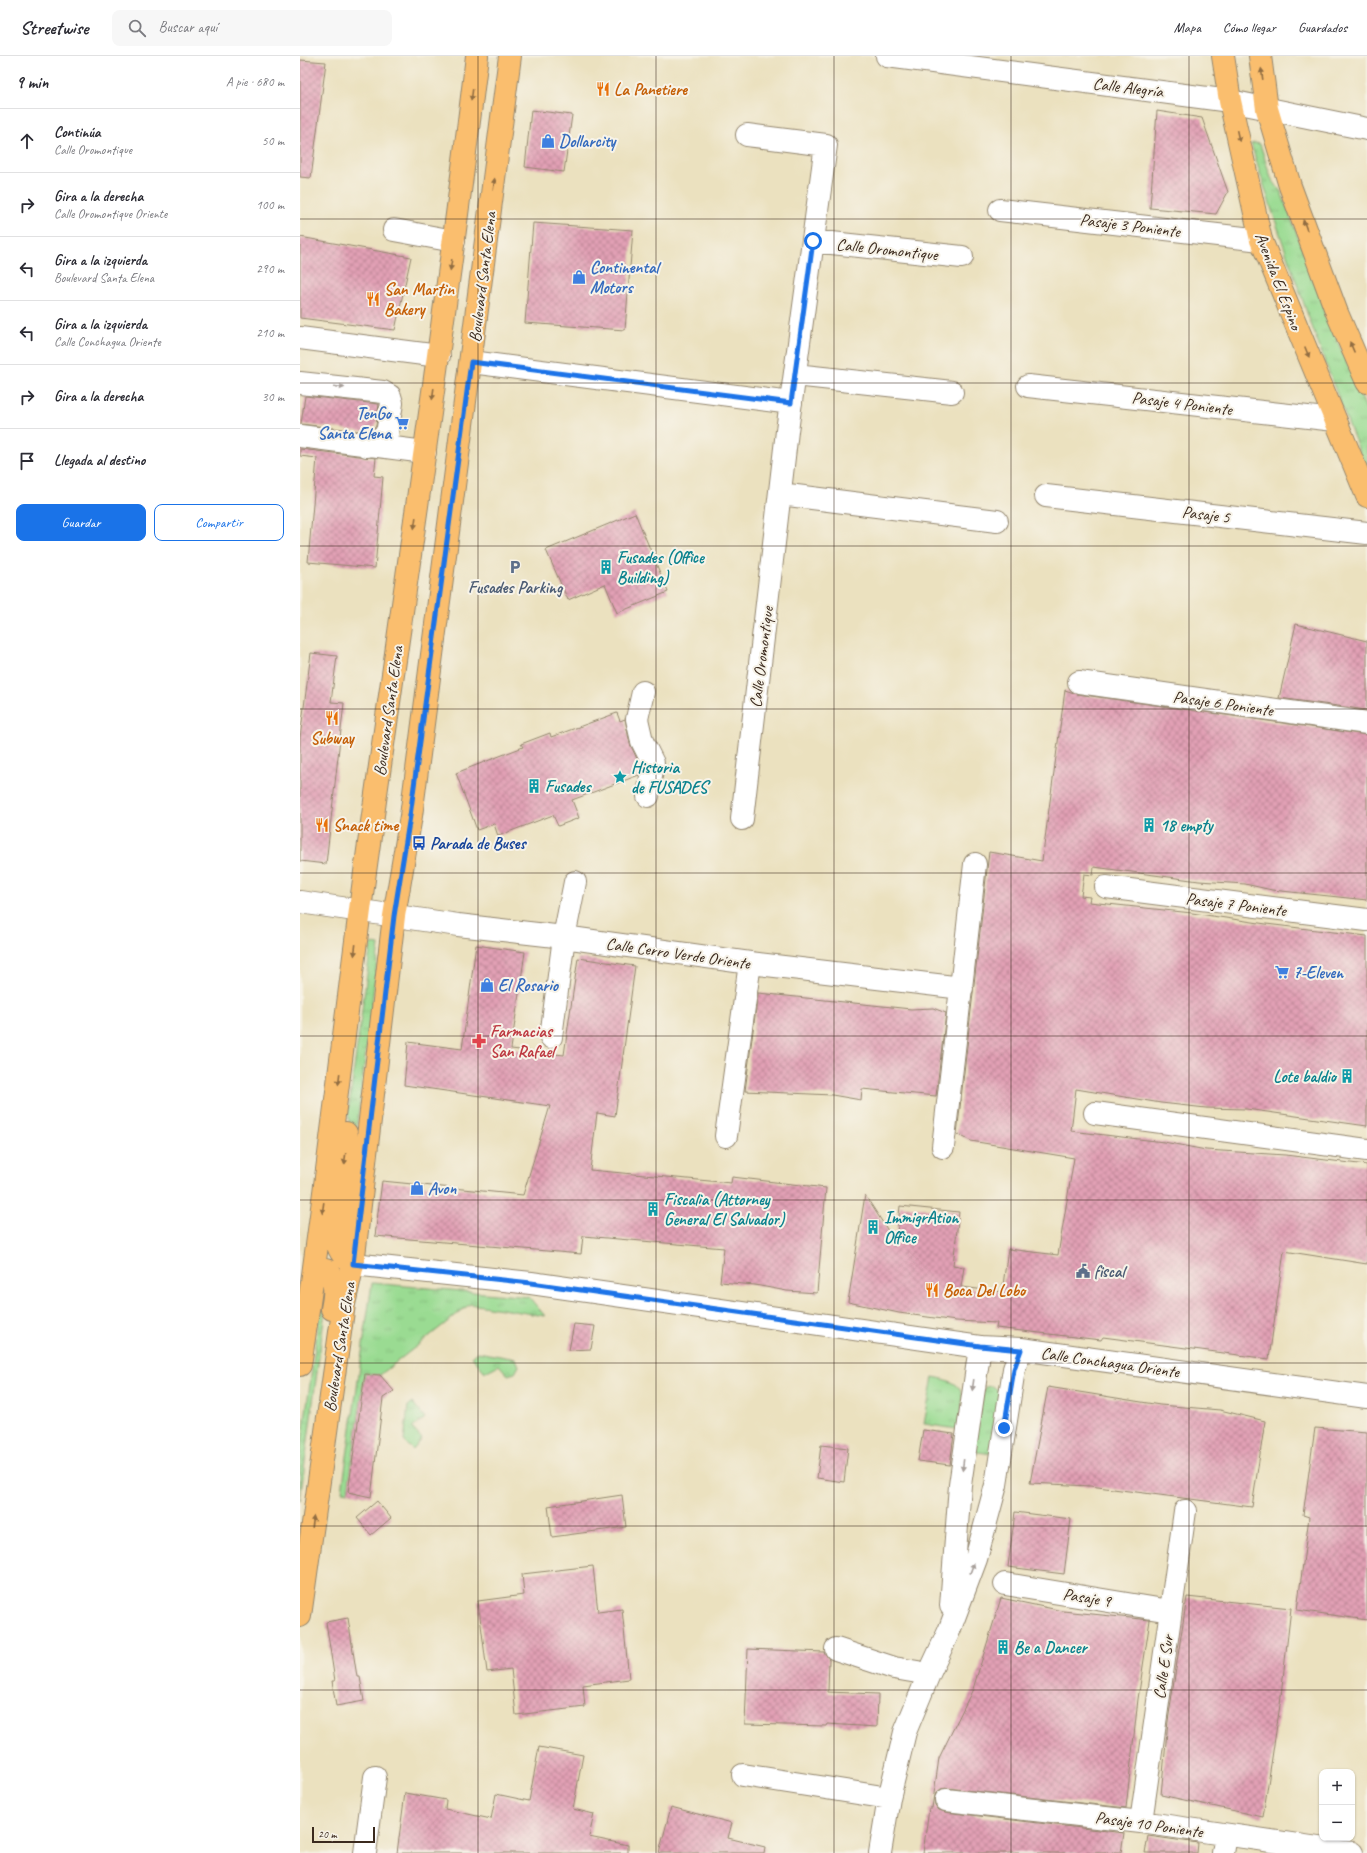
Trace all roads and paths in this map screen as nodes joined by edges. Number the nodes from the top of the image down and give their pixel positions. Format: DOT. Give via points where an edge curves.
graph roads {
  1 [pos="476,56"];
  2 [pos="498,56"];
  3 [pos="510,56"];
  4 [pos="887,56"];
  5 [pos="1223,56"];
  6 [pos="1260,56"];
  7 [pos="1230,101"];
  8 [pos="1267,109"];
  9 [pos="502,116"];
  10 [pos="1367,129"];
  11 [pos="747,135"];
  12 [pos="1000,210"];
  13 [pos="394,230"];
  14 [pos="1261,240"];
  15 [pos="454,241"];
  16 [pos="813,241"];
  17 [pos="962,257"];
  18 [pos="300,338"];
  19 [pos="439,356"];
  20 [pos="471,362"];
  21 [pos="794,375"];
  22 [pos="1367,382"];
  23 [pos="300,383"];
  24 [pos="1028,386"];
  25 [pos="952,392"];
  26 [pos="791,403"];
  27 [pos="1335,420"];
  28 [pos="300,436"];
  29 [pos="367,446"];
  30 [pos="425,452"];
  31 [pos="780,494"];
  32 [pos="1046,496"];
  33 [pos="1367,496"];
  34 [pos="997,521"];
  35 [pos="1367,533"];
  36 [pos="1079,682"];
  37 [pos="643,692"];
  38 [pos="1367,723"];
  39 [pos="648,796"];
  40 [pos="742,819"];
  41 [pos="975,864"];
  42 [pos="575,882"];
  43 [pos="1106,887"];
  44 [pos="300,902"];
  45 [pos="360,911"];
  46 [pos="394,916"];
  47 [pos="1367,920"];
  48 [pos="564,937"];
  49 [pos="750,963"];
  50 [pos="962,988"];
  51 [pos="551,1037"];
  52 [pos="336,1108"];
  53 [pos="1095,1113"];
  54 [pos="726,1136"];
  55 [pos="943,1147"];
  56 [pos="1367,1150"];
  57 [pos="353,1264"];
  58 [pos="308,1266"];
  59 [pos="980,1346"];
  60 [pos="1021,1350"];
  61 [pos="300,1365"];
  62 [pos="1367,1397"];
  63 [pos="329,1410"];
  64 [pos="1185,1511"];
  65 [pos="1005,1584"];
  66 [pos="1170,1611"];
  67 [pos="300,1616"];
  68 [pos="949,1631"];
  69 [pos="836,1649"];
  70 [pos="929,1674"];
  71 [pos="743,1775"];
  72 [pos="375,1777"];
  73 [pos="889,1798"];
  74 [pos="946,1800"];
  75 [pos="1141,1822"];
  76 [pos="1224,1844"];
  77 [pos="365,1853"];
  78 [pos="880,1853"];
  79 [pos="1352,1853"];
  1 -- 15 [label="main road, Boulevard Santa Elena, one-way"];
  2 -- 9 [label="main road" via="494,100"];
  3 -- 9 [label="main road, Boulevard Santa Elena"];
  4 -- 7 [label="street, Calle Alegría"];
  5 -- 7 [label="main road, Avenida El Espino"];
  8 -- 6 [label="main road, one-way"];
  7 -- 8 [label="street, Calle Alegría"];
  7 -- 14 [label="main road, Avenida El Espino, one-way"];
  8 -- 10 [label="street, Calle Alegría"];
  22 -- 8 [label="main road, one-way" via="1293,194"];
  20 -- 9 [label="main road, Boulevard Santa Elena, one-way"];
  11 -- 16 [label="street, Calle Oromontique" via="826,146"];
  12 -- 14 [label="street, Pasaje 3 Poniente"];
  13 -- 15 [label="street"];
  14 -- 27 [label="main road, Avenida El Espino, one-way"];
  15 -- 19 [label="main road, Boulevard Santa Elena, one-way"];
  16 -- 17 [label="street, Calle Oromontique"];
  16 -- 21 [label="street, Calle Oromontique"];
  18 -- 19 [label="street"];
  19 -- 30 [label="main road, Boulevard Santa Elena, one-way"];
  20 -- 26 [label="street"];
  20 -- 46 [label="main road, Boulevard Santa Elena" via="412,808"];
  21 -- 25 [label="street"];
  21 -- 26 [label="street, Calle Oromontique"];
  23 -- 29 [label="street, one-way" via="383,392 390,396 392,403 387,434"];
  24 -- 27 [label="street, Pasaje 4 Poniente"];
  26 -- 31 [label="street, Calle Oromontique"];
  27 -- 33 [label="main road, Avenida El Espino"];
  28 -- 29 [label="street"];
  29 -- 30 [label="street"];
  30 -- 45 [label="main road, Boulevard Santa Elena, one-way"];
  31 -- 34 [label="street"];
  31 -- 40 [label="street, Calle Oromontique"];
  32 -- 35 [label="street, Pasaje 5"];
  36 -- 38 [label="street, Pasaje 6 Poniente"];
  37 -- 39 [label="street" via="637,719 642,742 653,763"];
  41 -- 50 [label="street"];
  42 -- 48 [label="street"];
  43 -- 47 [label="street, Pasaje 7 Poniente"];
  44 -- 45 [label="street, Calle Cerro Verde Oriente"];
  45 -- 46 [label="street, Calle Cerro Verde Oriente"];
  45 -- 52 [label="main road, Boulevard Santa Elena, one-way"];
  46 -- 48 [label="street, Calle Cerro Verde Oriente"];
  46 -- 57 [label="main road, Boulevard Santa Elena"];
  48 -- 49 [label="street, Calle Cerro Verde Oriente"];
  48 -- 51 [label="street"];
  49 -- 50 [label="street, Calle Cerro Verde Oriente"];
  49 -- 54 [label="street"];
  50 -- 55 [label="street"];
  52 -- 57 [label="main road, one-way" via="343,1121 346,1145 335,1236 344,1259"];
  52 -- 58 [label="main road, Boulevard Santa Elena, one-way"];
  53 -- 56 [label="street"];
  57 -- 59 [label="street, Calle Conchagua Oriente" via="531,1283"];
  57 -- 63 [label="main road, Boulevard Santa Elena" via="344,1304"];
  58 -- 61 [label="main road, Boulevard Santa Elena"];
  58 -- 63 [label="main road" via="329,1271 336,1288 322,1383"];
  59 -- 60 [label="street, Calle Conchagua Oriente"];
  59 -- 68 [label="street, one-way" via="960,1485"];
  60 -- 62 [label="street, Calle Conchagua Oriente"];
  68 -- 60 [label="street, one-way" via="976,1559 996,1485 1014,1369"];
  67 -- 63 [label="main road, Boulevard Santa Elena, one-way"];
  64 -- 66 [label="street, Calle E Sur"];
  65 -- 66 [label="street, Pasaje 9"];
  66 -- 75 [label="street, Calle E Sur"];
  68 -- 70 [label="street"];
  69 -- 70 [label="street" via="894,1668"];
  70 -- 73 [label="street" via="905,1732"];
  71 -- 73 [label="street"];
  72 -- 77 [label="street"];
  73 -- 78 [label="street"];
  74 -- 75 [label="street, Pasaje 10 Poniente"];
  75 -- 76 [label="street, Pasaje 10 Poniente"];
  76 -- 79 [label="street, Pasaje 10 Poniente"];
}
